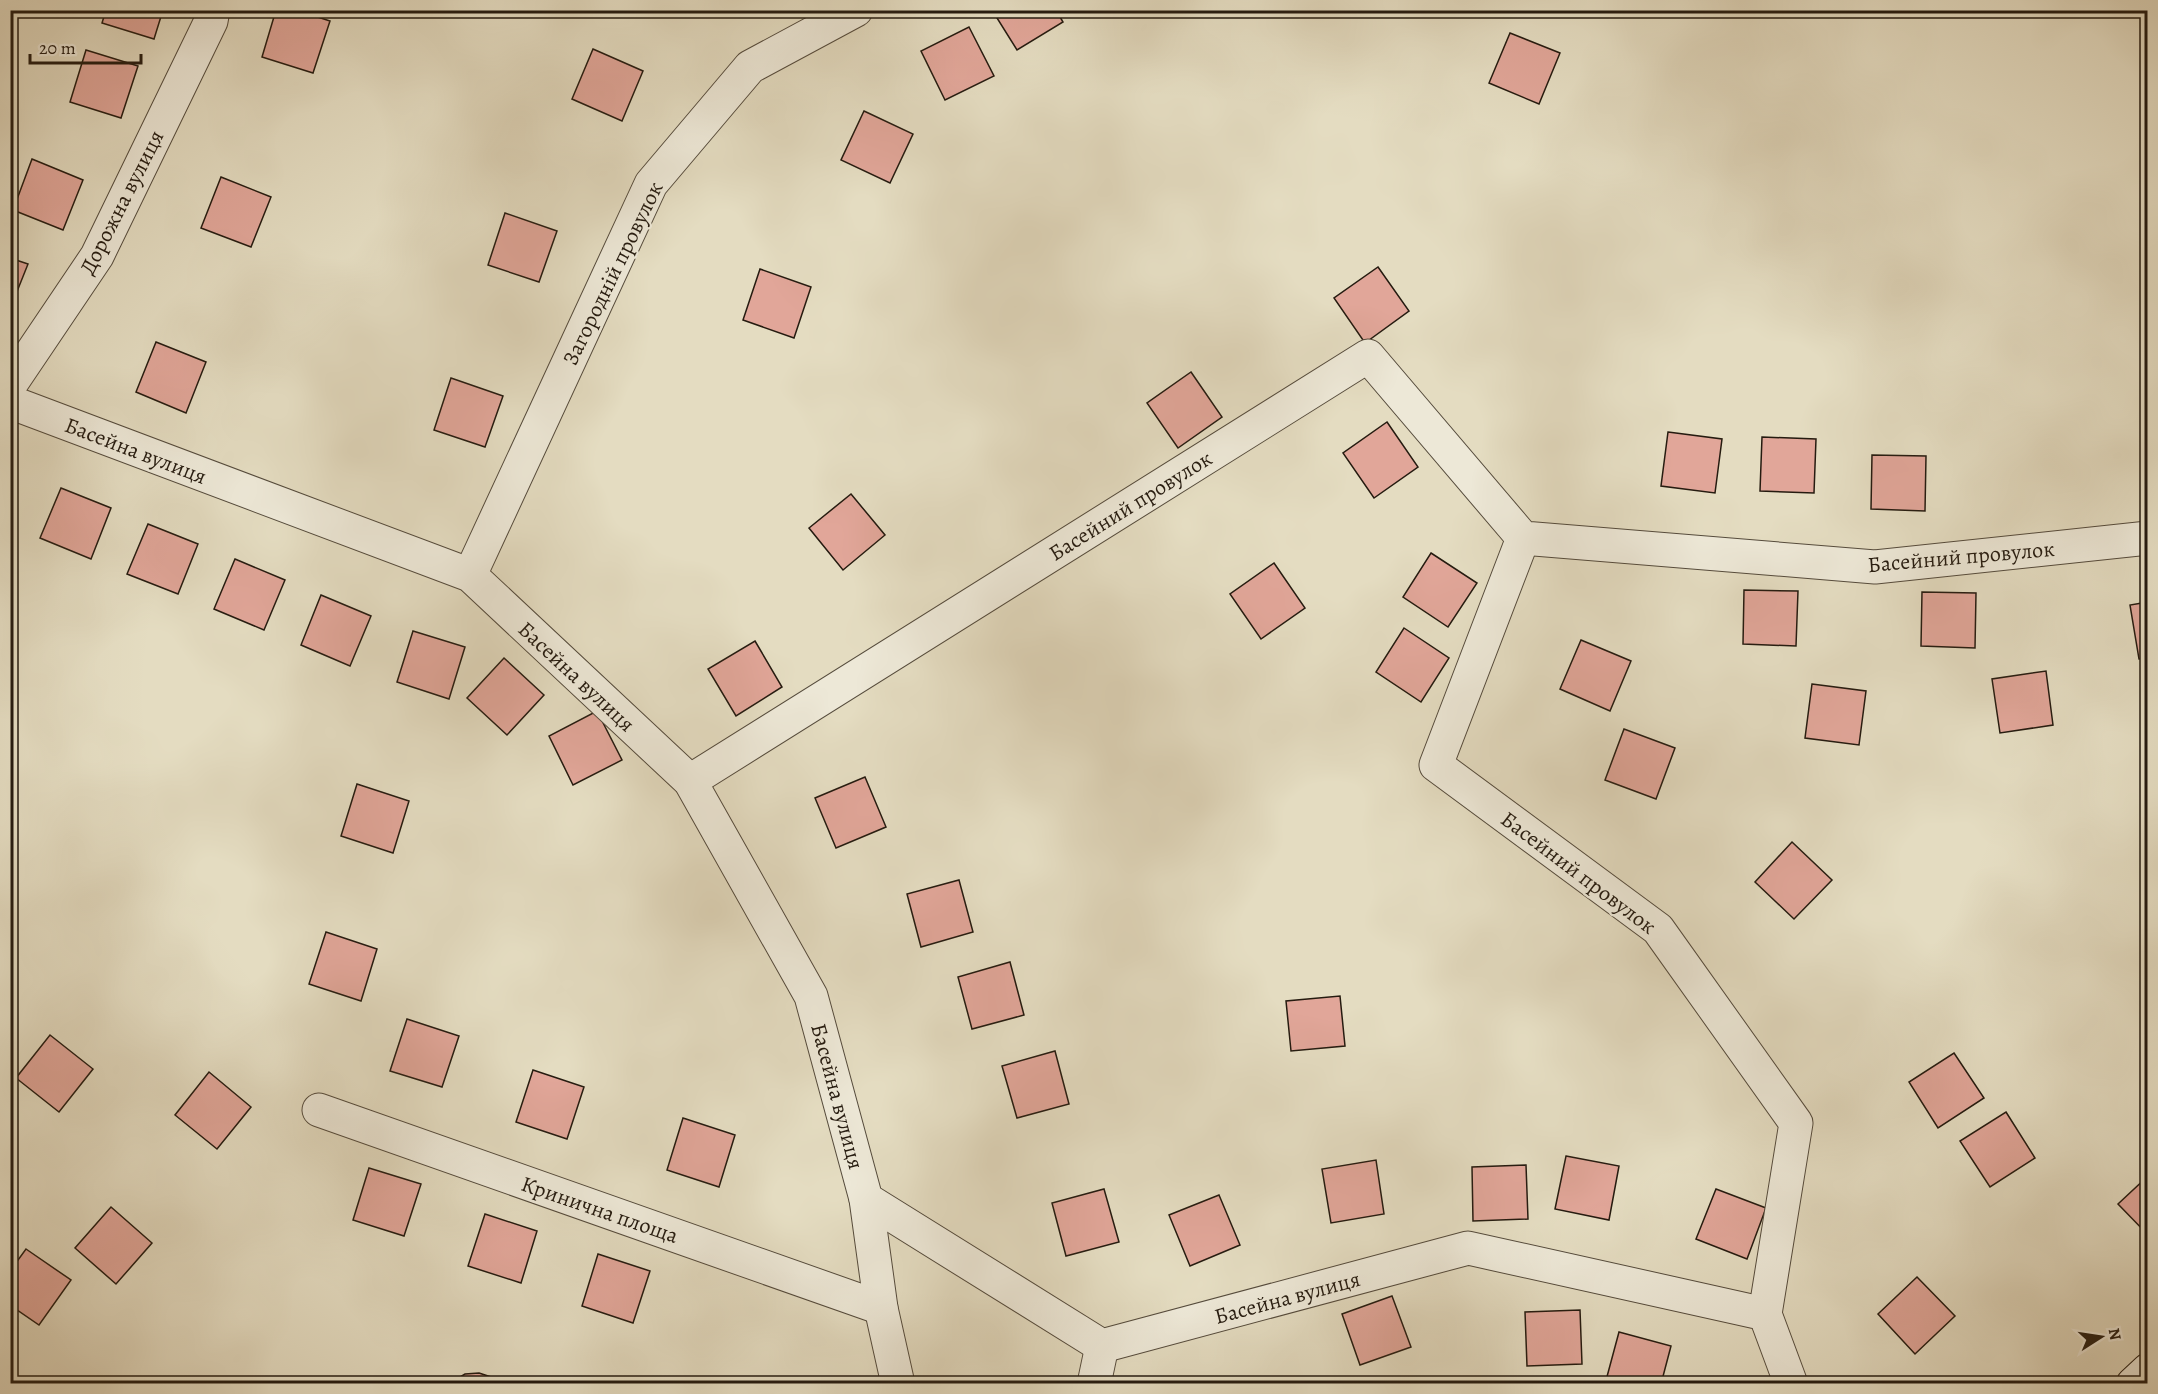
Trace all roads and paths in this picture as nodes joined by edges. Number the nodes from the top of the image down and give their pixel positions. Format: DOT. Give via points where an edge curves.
graph roads {
  1 [pos="213,10"];
  2 [pos="856,10"];
  3 [pos="10,385"];
  4 [pos="10,402"];
  5 [pos="1523,538"];
  6 [pos="2148,538"];
  7 [pos="470,575"];
  8 [pos="690,782"];
  9 [pos="319,1110"];
  10 [pos="866,1199"];
  11 [pos="880,1308"];
  12 [pos="1765,1314"];
  13 [pos="1102,1346"];
  14 [pos="2148,1370"];
  15 [pos="898,1383"];
  16 [pos="1094,1383"];
  17 [pos="1791,1383"];
  18 [pos="2133,1383"];
  1 -- 3 [label="street, Дорожна вулиця" via="206,32 97,256"];
  2 -- 7 [label="street, Загородній провулок" via="750,67 651,184"];
  4 -- 7 [label="street, Басейна вулиця"];
  5 -- 6 [label="street, Басейний провулок" via="1875,567"];
  5 -- 8 [label="street, Басейний провулок" via="1368,356"];
  5 -- 12 [label="street, Басейний провулок" via="1436,765 1658,929 1796,1123"];
  7 -- 8 [label="street, Басейна вулиця"];
  8 -- 10 [label="street, Басейна вулиця" via="811,996"];
  9 -- 11 [label="street, Кринична площа"];
  10 -- 11 [label="street"];
  10 -- 13 [label="street, Басейна вулиця"];
  11 -- 15 [label="street"];
  12 -- 13 [label="street, Басейна вулиця" via="1468,1248"];
  12 -- 17 [label="street"];
  13 -- 16 [label="street"];
  14 -- 18 [label="street"];
}
